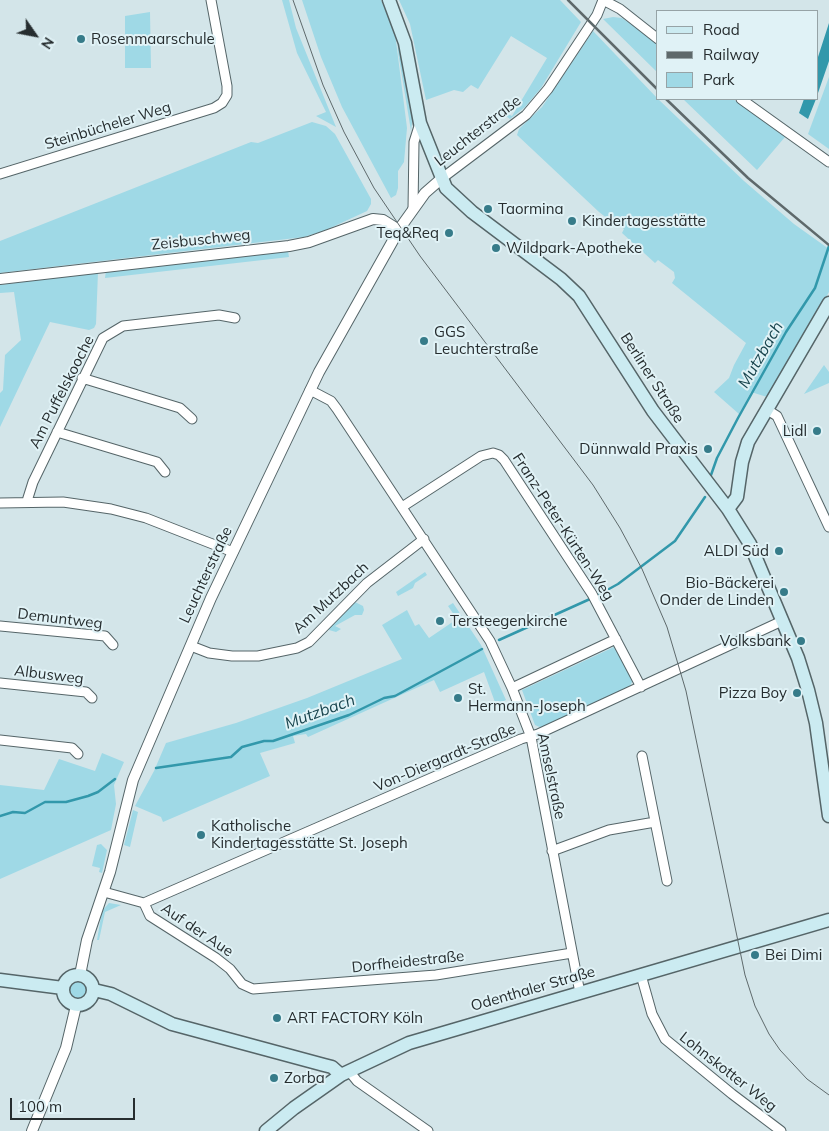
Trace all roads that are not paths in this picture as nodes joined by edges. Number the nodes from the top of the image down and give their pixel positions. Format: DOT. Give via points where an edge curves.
graph roads {
  1 [pos="211,0"];
  2 [pos="388,0"];
  3 [pos="603,0"];
  4 [pos="656,37"];
  5 [pos="742,100"];
  6 [pos="420,123"];
  7 [pos="829,162"];
  8 [pos="0,174"];
  9 [pos="441,179"];
  10 [pos="413,209"];
  11 [pos="399,230"];
  12 [pos="0,279"];
  13 [pos="829,303"];
  14 [pos="235,318"];
  15 [pos="82,378"];
  16 [pos="310,390"];
  17 [pos="766,409"];
  18 [pos="192,419"];
  19 [pos="57,432"];
  20 [pos="165,472"];
  21 [pos="27,501"];
  22 [pos="0,503"];
  23 [pos="402,507"];
  24 [pos="728,509"];
  25 [pos="829,527"];
  26 [pos="424,539"];
  27 [pos="233,552"];
  28 [pos="782,621"];
  29 [pos="0,626"];
  30 [pos="616,640"];
  31 [pos="114,644"];
  32 [pos="191,646"];
  33 [pos="0,683"];
  34 [pos="641,687"];
  35 [pos="512,688"];
  36 [pos="92,698"];
  37 [pos="531,737"];
  38 [pos="0,740"];
  39 [pos="78,754"];
  40 [pos="642,756"];
  41 [pos="829,816"];
  42 [pos="655,822"];
  43 [pos="552,851"];
  44 [pos="667,881"];
  45 [pos="104,892"];
  46 [pos="144,903"];
  47 [pos="829,920"];
  48 [pos="572,953"];
  49 [pos="80,975"];
  50 [pos="641,975"];
  51 [pos="0,980"];
  52 [pos="246,987"];
  53 [pos="63,988"];
  54 [pos="94,990"];
  55 [pos="580,993"];
  56 [pos="76,1006"];
  57 [pos="345,1073"];
  58 [pos="32,1131"];
  59 [pos="266,1131"];
  60 [pos="428,1131"];
  61 [pos="781,1131"];
  1 -- 8 [label="street, Steinbücheler Weg" via="227,86 227,95 222,103"];
  2 -- 6 [label="main road, Berliner Straße" via="405,43"];
  3 -- 4 [label="street"];
  3 -- 9 [label="street, Leuchterstraße" via="548,89 526,115"];
  5 -- 7 [label="street"];
  6 -- 9 [label="main road, Berliner Straße"];
  6 -- 10 [label="street, Leuchterstraße" via="414,142"];
  9 -- 10 [label="street, Leuchterstraße"];
  9 -- 24 [label="main road, Berliner Straße" via="463,206 562,279 579,296 662,425"];
  10 -- 11 [label="street, Leuchterstraße"];
  11 -- 12 [label="street, Zeisbuschweg" via="383,220 373,219 289,246"];
  11 -- 16 [label="street, Leuchterstraße"];
  13 -- 17 [label="main road"];
  14 -- 15 [label="street, Am Puffelskooche" via="219,315 112,330 103,338"];
  15 -- 18 [label="street" via="180,408"];
  15 -- 19 [label="street, Am Puffelskooche"];
  16 -- 23 [label="street, Amselstraße" via="331,401 338,409"];
  16 -- 27 [label="street, Leuchterstraße"];
  17 -- 24 [label="main road" via="748,442 737,497"];
  17 -- 25 [label="street" via="777,416"];
  19 -- 20 [label="street" via="157,462"];
  19 -- 21 [label="street, Am Puffelskooche"];
  21 -- 22 [label="street"];
  21 -- 27 [label="street" via="89,505 131,514"];
  23 -- 26 [label="street, Amselstraße"];
  23 -- 30 [label="street, Franz-Peter-Kürten-Weg" via="481,456 499,455 594,597"];
  24 -- 28 [label="main road, Berliner Straße" via="750,544"];
  26 -- 32 [label="street, Am Mutzbach" via="366,582 309,642 297,648 258,656 232,656 209,653"];
  26 -- 35 [label="street, Amselstraße" via="492,644"];
  27 -- 32 [label="street, Leuchterstraße"];
  28 -- 34 [label="street, Von-Diergardt-Straße"];
  28 -- 41 [label="main road, Berliner Straße" via="802,670 814,713"];
  29 -- 31 [label="street, Demuntweg" via="105,636"];
  30 -- 34 [label="street, Franz-Peter-Kürten-Weg"];
  30 -- 35 [label="street"];
  32 -- 45 [label="street, Leuchterstraße" via="133,780"];
  33 -- 36 [label="street, Albusweg" via="86,692"];
  34 -- 37 [label="street, Von-Diergardt-Straße"];
  35 -- 37 [label="street, Amselstraße"];
  37 -- 43 [label="street, Amselstraße"];
  37 -- 46 [label="street, Von-Diergardt-Straße"];
  38 -- 39 [label="street" via="72,748"];
  40 -- 42 [label="street"];
  42 -- 43 [label="street" via="609,830"];
  42 -- 44 [label="street"];
  43 -- 48 [label="street, Amselstraße"];
  45 -- 46 [label="street, Auf der Aue"];
  45 -- 49 [label="street, Leuchterstraße" via="87,940"];
  46 -- 52 [label="street, Auf der Aue" via="150,916 216,958"];
  47 -- 50 [label="main road, Odenthaler Straße"];
  48 -- 52 [label="street, Dorfheidestraße" via="436,975"];
  48 -- 55 [label="street, Amselstraße"];
  49 -- 53 [label="main road" via="68,979"];
  49 -- 54 [label="main road" via="90,980"];
  50 -- 55 [label="main road, Odenthaler Straße"];
  50 -- 61 [label="street, Lohnskotter Weg" via="652,1014 665,1039"];
  51 -- 53 [label="main road"];
  53 -- 56 [label="main road" via="65,998"];
  54 -- 56 [label="main road" via="87,1003"];
  54 -- 57 [label="main road" via="111,994 172,1024"];
  55 -- 57 [label="main road, Odenthaler Straße" via="410,1043"];
  56 -- 58 [label="street" via="66,1048"];
  57 -- 59 [label="main road, Odenthaler Straße"];
  57 -- 60 [label="street"];
}
